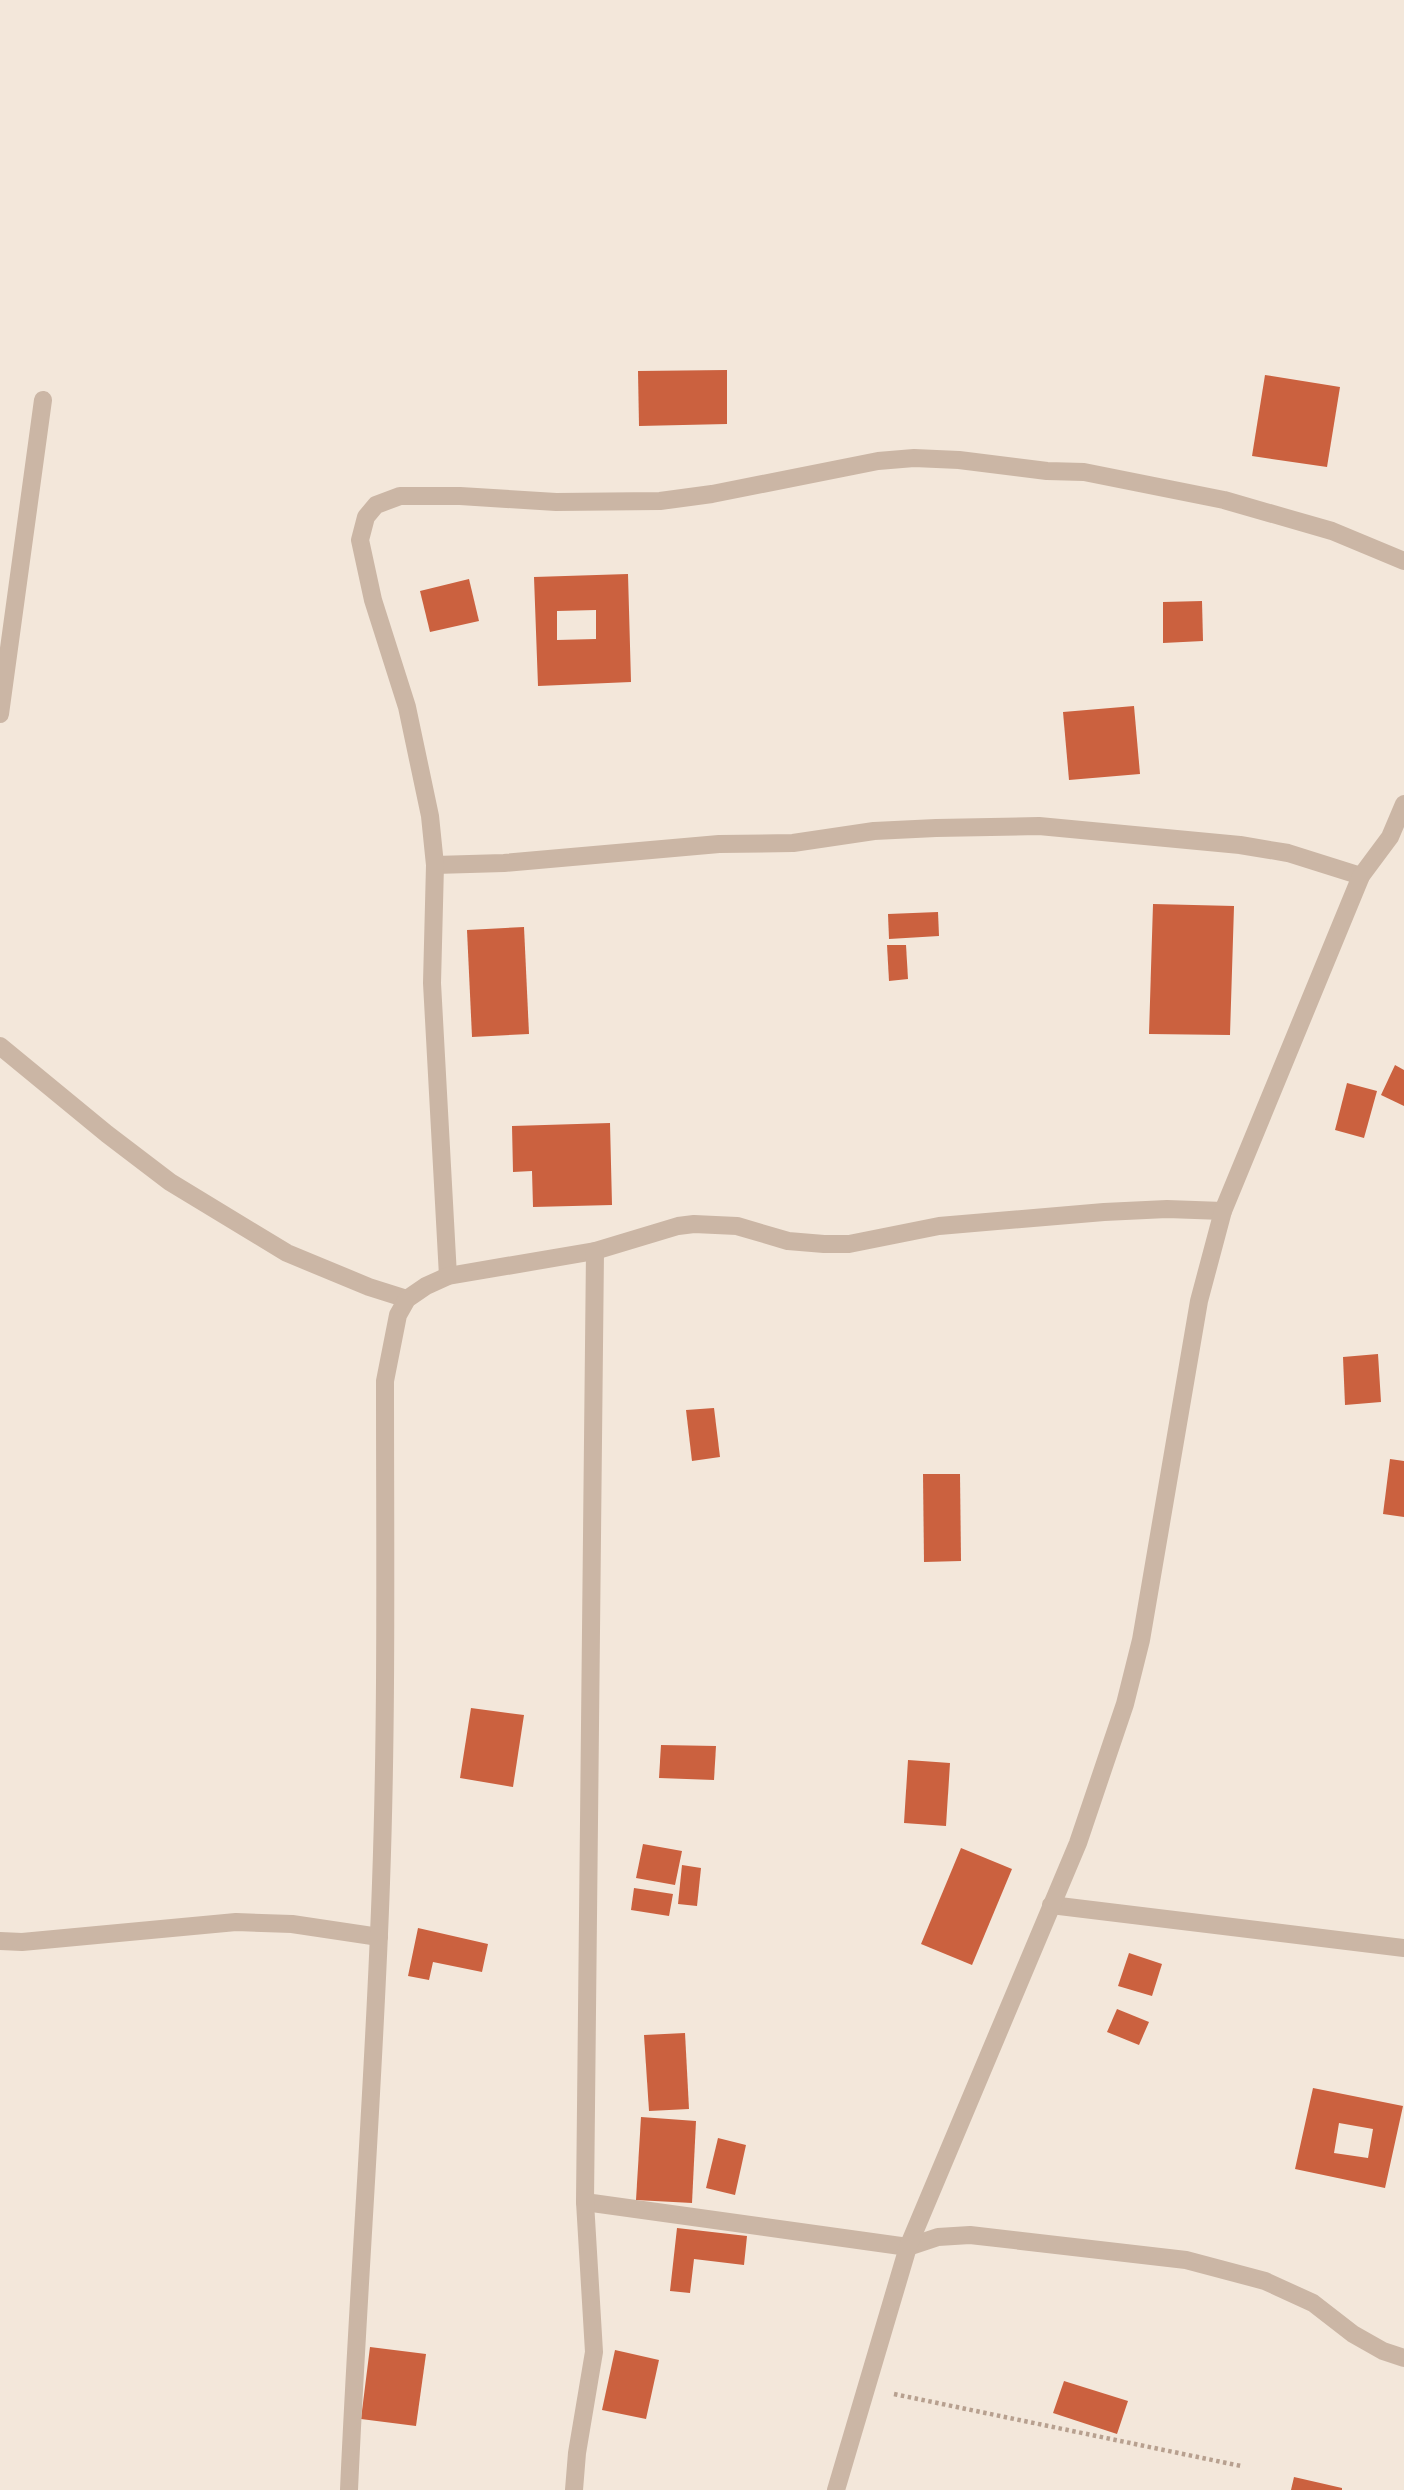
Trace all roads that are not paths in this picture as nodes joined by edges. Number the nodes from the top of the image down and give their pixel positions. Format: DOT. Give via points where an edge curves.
graph roads {
  1 [pos="43,400"];
  2 [pos="1404,561"];
  3 [pos="0,714"];
  4 [pos="1403,814"];
  5 [pos="436,865"];
  6 [pos="1361,876"];
  7 [pos="0,1046"];
  8 [pos="1223,1210"];
  9 [pos="595,1251"];
  10 [pos="448,1276"];
  11 [pos="407,1299"];
  12 [pos="1051,1905"];
  13 [pos="379,1937"];
  14 [pos="0,1941"];
  15 [pos="1404,1948"];
  16 [pos="585,2202"];
  17 [pos="908,2247"];
  18 [pos="1404,2358"];
  19 [pos="349,2490"];
  20 [pos="575,2490"];
  21 [pos="836,2490"];
  1 -- 3 [label="street"];
  2 -- 5 [label="street" via="1332,531 1224,500 1084,472 959,460 878,461 660,500 390,498 366,517 360,540 373,600 407,707"];
  4 -- 6 [label="street"];
  5 -- 6 [label="street" via="793,843 874,831 1039,826 1240,845 1288,853"];
  5 -- 10 [label="street" via="432,983"];
  6 -- 8 [label="street"];
  7 -- 11 [label="street" via="170,1182 287,1253"];
  8 -- 9 [label="street" via="1076,1214 939,1226 849,1244 788,1241 737,1226 694,1224"];
  8 -- 12 [label="street" via="1199,1301 1125,1704 1078,1843"];
  9 -- 10 [label="street"];
  9 -- 16 [label="street"];
  10 -- 11 [label="street"];
  11 -- 13 [label="street" via="398,1315 385,1381"];
  12 -- 15 [label="street"];
  12 -- 17 [label="street"];
  13 -- 14 [label="street" via="292,1924 236,1922"];
  13 -- 19 [label="street"];
  16 -- 17 [label="street"];
  16 -- 20 [label="street" via="594,2351"];
  17 -- 18 [label="street" via="938,2236 970,2235 1186,2260 1265,2281 1314,2303 1353,2334"];
  17 -- 21 [label="street"];
}
